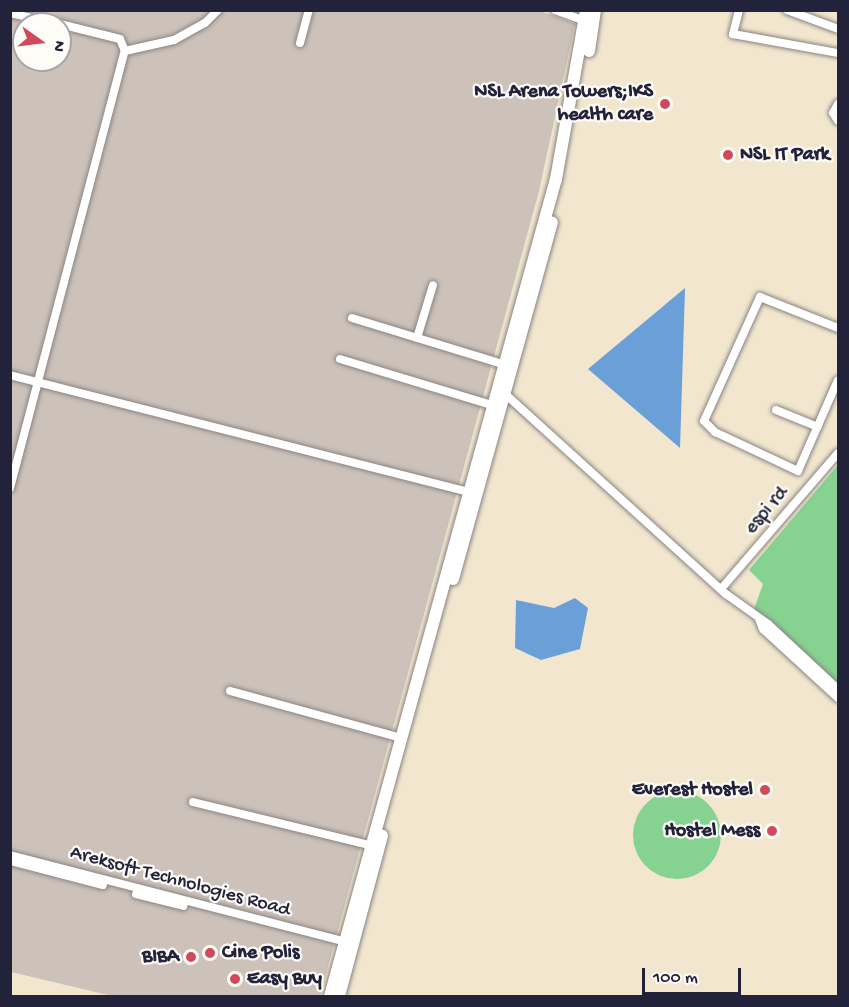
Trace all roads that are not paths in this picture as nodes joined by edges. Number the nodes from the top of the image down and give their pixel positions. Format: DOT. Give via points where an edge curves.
graph roads {
  1 [pos="218,10"];
  2 [pos="309,10"];
  3 [pos="555,10"];
  4 [pos="595,10"];
  5 [pos="739,10"];
  6 [pos="787,10"];
  7 [pos="585,16"];
  8 [pos="72,27"];
  9 [pos="838,29"];
  10 [pos="300,43"];
  11 [pos="125,51"];
  12 [pos="838,53"];
  13 [pos="579,84"];
  14 [pos="838,104"];
  15 [pos="837,120"];
  16 [pos="433,285"];
  17 [pos="352,318"];
  18 [pos="838,328"];
  19 [pos="417,338"];
  20 [pos="340,359"];
  21 [pos="502,364"];
  22 [pos="10,375"];
  23 [pos="838,380"];
  24 [pos="40,382"];
  25 [pos="500,391"];
  26 [pos="491,405"];
  27 [pos="776,410"];
  28 [pos="818,427"];
  29 [pos="838,453"];
  30 [pos="10,488"];
  31 [pos="472,492"];
  32 [pos="721,589"];
  33 [pos="759,619"];
  34 [pos="838,689"];
  35 [pos="230,691"];
  36 [pos="838,698"];
  37 [pos="402,738"];
  38 [pos="193,802"];
  39 [pos="370,846"];
  40 [pos="10,855"];
  41 [pos="10,861"];
  42 [pos="140,892"];
  43 [pos="341,944"];
  44 [pos="330,996"];
  45 [pos="339,996"];
  1 -- 11 [label="street" via="174,40"];
  2 -- 10 [label="street"];
  3 -- 7 [label="street"];
  4 -- 13 [label="highway"];
  5 -- 12 [label="street" via="733,34"];
  6 -- 9 [label="street"];
  7 -- 13 [label="highway"];
  8 -- 11 [label="street" via="120,39"];
  11 -- 24 [label="street"];
  13 -- 21 [label="highway" via="556,179"];
  13 -- 25 [label="highway" via="560,199"];
  14 -- 15 [label="street" via="833,113"];
  16 -- 19 [label="street"];
  17 -- 19 [label="street"];
  18 -- 28 [label="street" via="760,297 704,421 715,432 798,471"];
  19 -- 21 [label="street"];
  20 -- 26 [label="street"];
  21 -- 25 [label="highway"];
  22 -- 24 [label="street"];
  23 -- 28 [label="street"];
  24 -- 30 [label="street"];
  24 -- 31 [label="street"];
  25 -- 26 [label="highway"];
  25 -- 31 [label="highway"];
  25 -- 32 [label="street"];
  26 -- 31 [label="highway"];
  27 -- 28 [label="street"];
  29 -- 32 [label="street, espi rd"];
  31 -- 37 [label="highway"];
  31 -- 45 [label="highway"];
  32 -- 33 [label="street"];
  33 -- 34 [label="street"];
  33 -- 36 [label="street" via="764,629"];
  35 -- 37 [label="street"];
  37 -- 39 [label="highway"];
  38 -- 39 [label="street"];
  39 -- 43 [label="highway"];
  40 -- 42 [label="street, Areksoft Technologies Road"];
  41 -- 42 [label="street, Areksoft Technologies Road"];
  42 -- 43 [label="street, Areksoft Technologies Road"];
  43 -- 44 [label="highway"];
}
